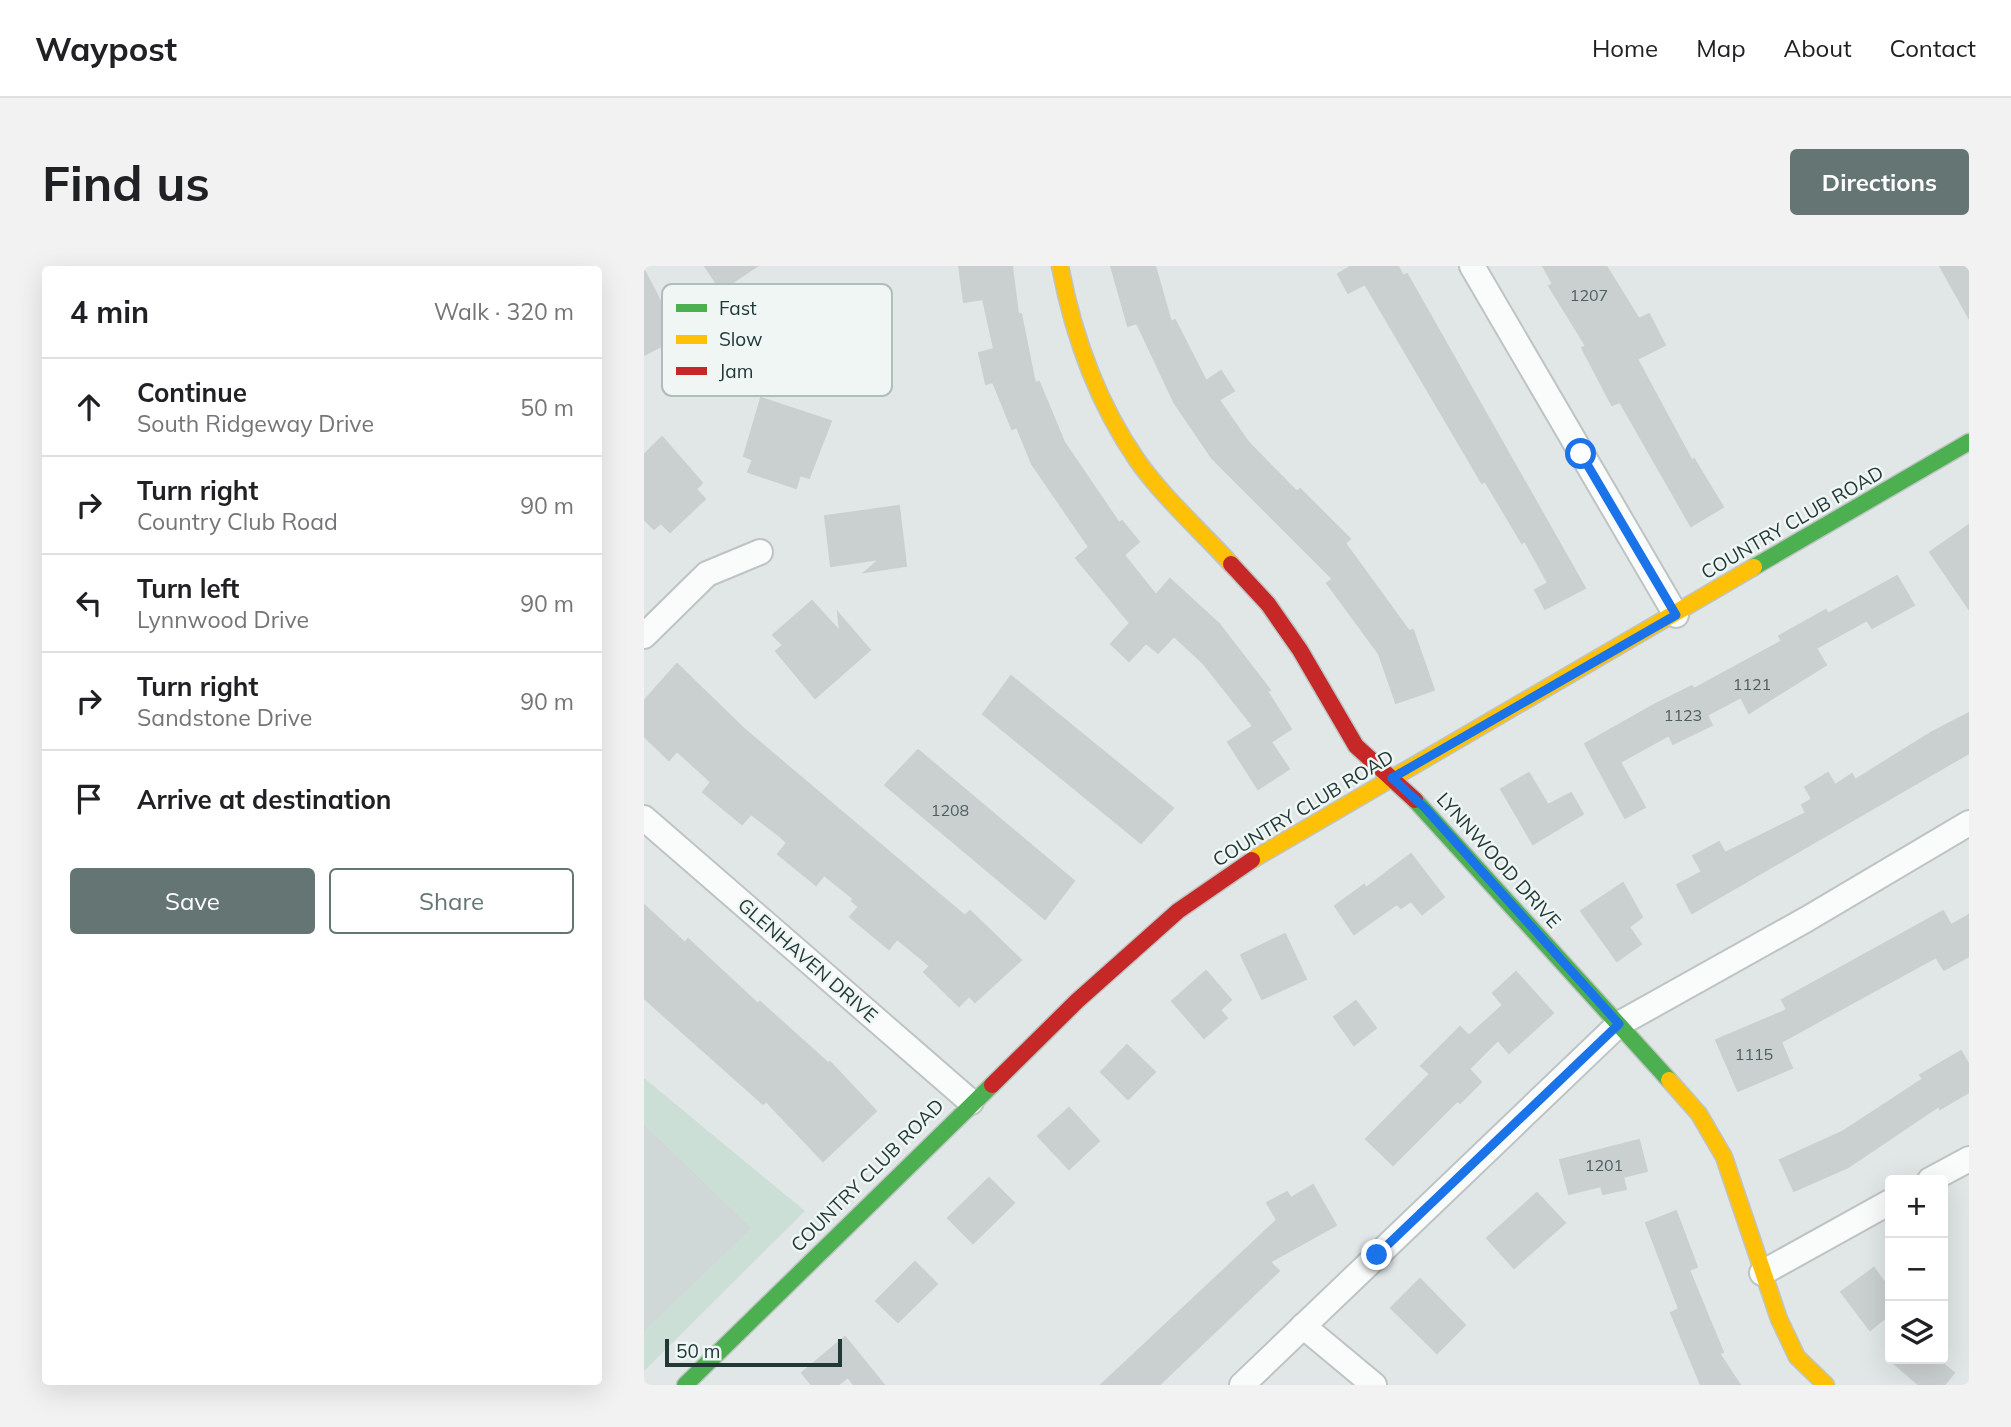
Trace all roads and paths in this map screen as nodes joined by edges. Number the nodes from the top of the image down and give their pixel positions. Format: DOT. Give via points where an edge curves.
graph roads {
  1 [pos="1060,266"];
  2 [pos="1472,266"];
  3 [pos="1969,442"];
  4 [pos="760,552"];
  5 [pos="1676,615"];
  6 [pos="644,636"];
  7 [pos="1392,778"];
  8 [pos="644,818"];
  9 [pos="1969,823"];
  10 [pos="1619,1024"];
  11 [pos="971,1102"];
  12 [pos="1969,1159"];
  13 [pos="1939,1175"];
  14 [pos="1885,1205"];
  15 [pos="1762,1273"];
  16 [pos="1303,1326"];
  17 [pos="685,1385"];
  18 [pos="1241,1385"];
  19 [pos="1374,1385"];
  20 [pos="1826,1385"];
  1 -- 7 [label="main road, LYNNWOOD DRIVE" via="1071,322 1105,404 1138,461 1268,604 1356,746"];
  2 -- 5 [label="street"];
  3 -- 5 [label="main road, COUNTRY CLUB ROAD"];
  4 -- 6 [label="street" via="707,573"];
  5 -- 7 [label="main road, COUNTRY CLUB ROAD"];
  7 -- 10 [label="main road, LYNNWOOD DRIVE" via="1425,808"];
  7 -- 11 [label="main road, COUNTRY CLUB ROAD" via="1262,853 1178,911"];
  8 -- 11 [label="street, GLENHAVEN DRIVE"];
  9 -- 10 [label="street"];
  10 -- 15 [label="main road, LYNNWOOD DRIVE" via="1699,1114 1724,1157"];
  10 -- 16 [label="street"];
  11 -- 17 [label="main road, COUNTRY CLUB ROAD"];
  12 -- 13 [label="street"];
  14 -- 15 [label="street"];
  15 -- 20 [label="main road, LYNNWOOD DRIVE" via="1797,1357"];
  16 -- 18 [label="street"];
  16 -- 19 [label="street"];
}
